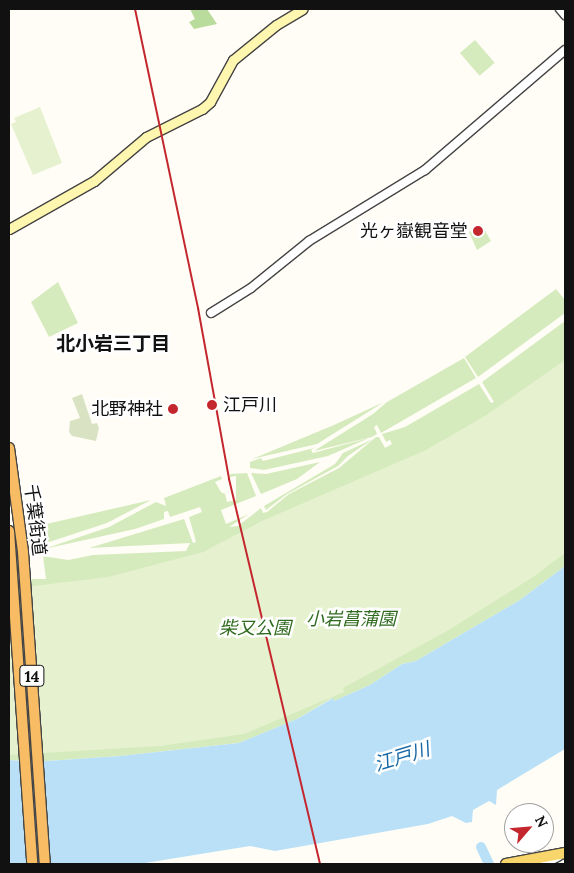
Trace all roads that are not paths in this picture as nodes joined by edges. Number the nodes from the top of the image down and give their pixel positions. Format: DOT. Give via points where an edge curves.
graph roads {
  1 [pos="303,9"];
  2 [pos="560,9"];
  3 [pos="565,15"];
  4 [pos="565,50"];
  5 [pos="9,229"];
  6 [pos="211,313"];
  7 [pos="9,448"];
  8 [pos="9,531"];
  9 [pos="565,853"];
  10 [pos="524,863"];
  11 [pos="32,864"];
  12 [pos="45,864"];
  13 [pos="506,864"];
  14 [pos="544,864"];
  1 -- 5 [label="main road" via="276,25 234,60 202,109 146,137 102,176"];
  2 -- 3 [label="street"];
  4 -- 6 [label="street" via="425,170 309,241 252,288"];
  7 -- 12 [label="highway, 千葉街道 / 14" via="24,560"];
  8 -- 11 [label="highway, 千葉街道 / 14"];
  9 -- 10 [label="main road"];
  9 -- 14 [label="street"];
  10 -- 13 [label="main road"];
}
